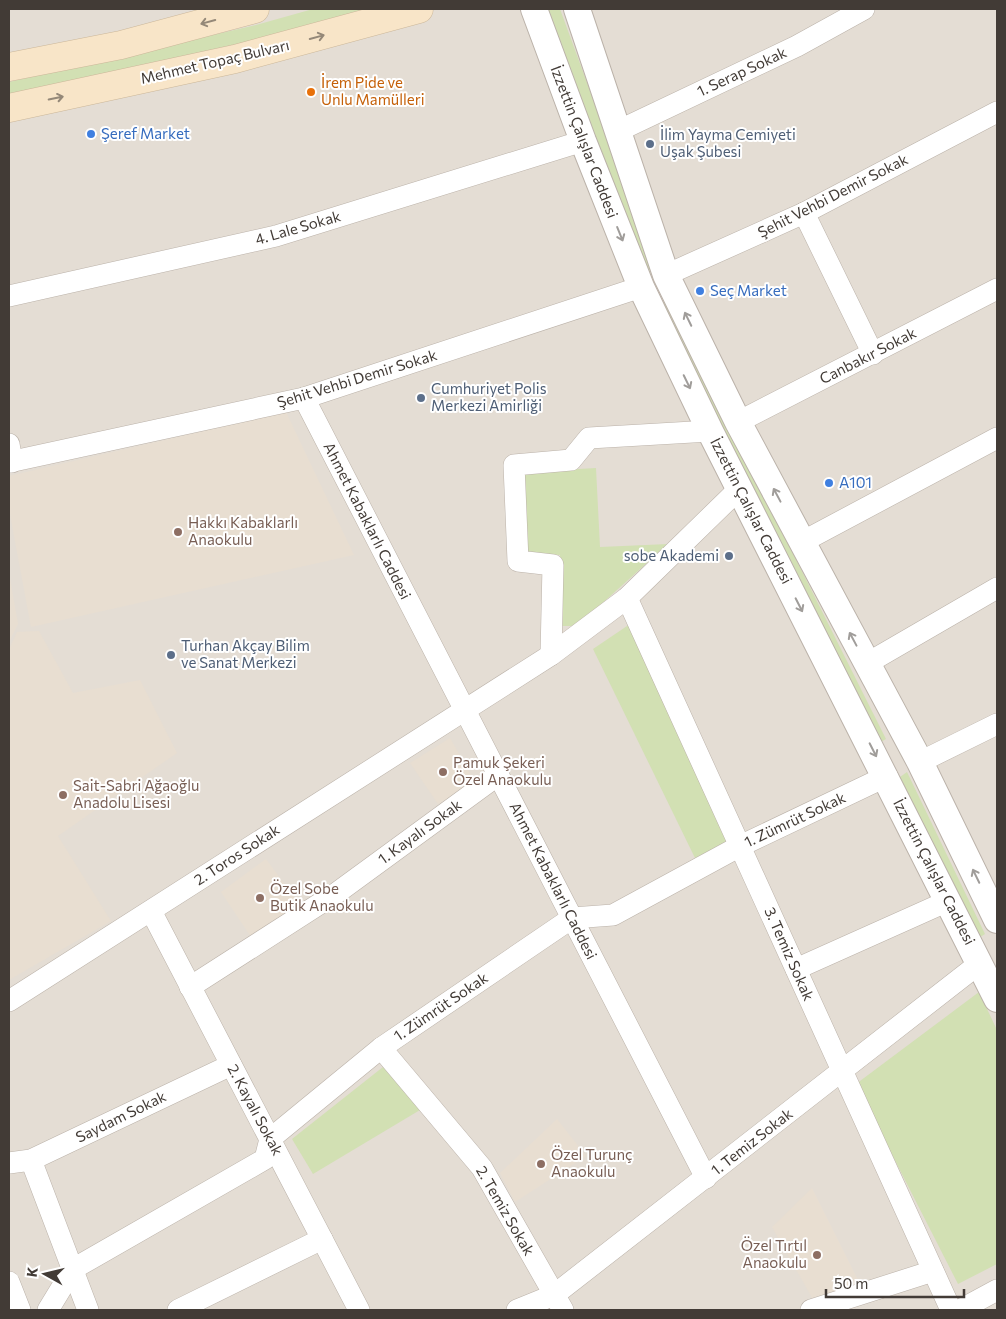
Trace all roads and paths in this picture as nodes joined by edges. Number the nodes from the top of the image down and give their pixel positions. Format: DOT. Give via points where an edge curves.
graph roads {
  1 [pos="255,9"];
  2 [pos="419,9"];
  3 [pos="534,9"];
  4 [pos="577,9"];
  5 [pos="864,9"];
  6 [pos="9,67"];
  7 [pos="9,108"];
  8 [pos="997,112"];
  9 [pos="618,130"];
  10 [pos="583,141"];
  11 [pos="804,213"];
  12 [pos="666,275"];
  13 [pos="641,287"];
  14 [pos="997,289"];
  15 [pos="9,296"];
  16 [pos="873,354"];
  17 [pos="304,398"];
  18 [pos="738,422"];
  19 [pos="710,431"];
  20 [pos="997,438"];
  21 [pos="10,456"];
  22 [pos="740,488"];
  23 [pos="802,542"];
  24 [pos="997,588"];
  25 [pos="627,598"];
  26 [pos="551,655"];
  27 [pos="866,664"];
  28 [pos="464,709"];
  29 [pos="997,724"];
  30 [pos="920,762"];
  31 [pos="498,775"];
  32 [pos="887,776"];
  33 [pos="740,846"];
  34 [pos="948,901"];
  35 [pos="151,910"];
  36 [pos="572,918"];
  37 [pos="997,920"];
  38 [pos="989,958"];
  39 [pos="796,969"];
  40 [pos="190,987"];
  41 [pos="997,999"];
  42 [pos="9,1001"];
  43 [pos="381,1048"];
  44 [pos="231,1065"];
  45 [pos="843,1072"];
  46 [pos="270,1139"];
  47 [pos="31,1160"];
  48 [pos="9,1163"];
  49 [pos="706,1178"];
  50 [pos="322,1239"];
  51 [pos="73,1269"];
  52 [pos="933,1271"];
  53 [pos="9,1282"];
  54 [pos="997,1290"];
  55 [pos="559,1303"];
  56 [pos="20,1310"];
  57 [pos="48,1310"];
  58 [pos="88,1310"];
  59 [pos="178,1310"];
  60 [pos="359,1310"];
  61 [pos="517,1310"];
  62 [pos="811,1310"];
  63 [pos="951,1310"];
  64 [pos="960,1310"];
  1 -- 6 [label="main road, one-way" via="121,45"];
  7 -- 2 [label="main road, Mehmet Topaç Bulvarı, one-way" via="235,59"];
  3 -- 10 [label="street, İzzettin Çalışlar Caddesi"];
  4 -- 9 [label="street, İzzettin Çalışlar Caddesi"];
  5 -- 9 [label="street, 1. Serap Sokak" via="797,46"];
  8 -- 11 [label="street, Şehit Vehbi Demir Sokak"];
  9 -- 12 [label="street, İzzettin Çalışlar Caddesi"];
  10 -- 13 [label="street, İzzettin Çalışlar Caddesi, one-way"];
  10 -- 15 [label="street, 4. Lale Sokak" via="276,236"];
  11 -- 12 [label="street, Şehit Vehbi Demir Sokak"];
  11 -- 16 [label="street"];
  12 -- 13 [label="street"];
  18 -- 12 [label="street, İzzettin Çalışlar Caddesi, one-way"];
  13 -- 17 [label="street, Şehit Vehbi Demir Sokak"];
  13 -- 19 [label="street, İzzettin Çalışlar Caddesi, one-way"];
  14 -- 16 [label="street, Canbakır Sokak"];
  16 -- 18 [label="street, Canbakır Sokak"];
  17 -- 21 [label="street, Şehit Vehbi Demir Sokak"];
  17 -- 28 [label="street, Ahmet Kabaklarlı Caddesi"];
  23 -- 18 [label="street, İzzettin Çalışlar Caddesi, one-way"];
  19 -- 22 [label="street, İzzettin Çalışlar Caddesi"];
  19 -- 26 [label="street" via="589,438 571,460 514,465 518,561 553,564"];
  20 -- 23 [label="street"];
  22 -- 25 [label="street, 2. Toros Sokak"];
  22 -- 32 [label="street, İzzettin Çalışlar Caddesi, one-way"];
  27 -- 23 [label="street, İzzettin Çalışlar Caddesi, one-way"];
  24 -- 27 [label="street"];
  25 -- 26 [label="street, 2. Toros Sokak"];
  25 -- 33 [label="street, 3. Temiz Sokak"];
  26 -- 28 [label="street, 2. Toros Sokak"];
  27 -- 30 [label="street, İzzettin Çalışlar Caddesi"];
  28 -- 31 [label="street, Ahmet Kabaklarlı Caddesi"];
  28 -- 35 [label="street, 2. Toros Sokak"];
  29 -- 30 [label="street"];
  30 -- 32 [label="street"];
  37 -- 30 [label="street, İzzettin Çalışlar Caddesi, one-way"];
  31 -- 36 [label="street, Ahmet Kabaklarlı Caddesi"];
  31 -- 40 [label="street, 1. Kayalı Sokak" via="338,892"];
  32 -- 33 [label="street, 1. Zümrüt Sokak"];
  32 -- 34 [label="street, İzzettin Çalışlar Caddesi"];
  33 -- 36 [label="street, 1. Zümrüt Sokak" via="613,915"];
  33 -- 39 [label="street, 3. Temiz Sokak"];
  34 -- 38 [label="street, İzzettin Çalışlar Caddesi"];
  34 -- 39 [label="street"];
  35 -- 40 [label="street, 2. Kayalı Sokak"];
  35 -- 42 [label="street, 2. Toros Sokak"];
  36 -- 43 [label="street, 1. Zümrüt Sokak"];
  36 -- 49 [label="street, Ahmet Kabaklarlı Caddesi"];
  38 -- 41 [label="street, İzzettin Çalışlar Caddesi"];
  38 -- 45 [label="street, 1. Temiz Sokak"];
  39 -- 45 [label="street, 3. Temiz Sokak"];
  40 -- 44 [label="street, 2. Kayalı Sokak"];
  43 -- 46 [label="street, 1. Zümrüt Sokak"];
  43 -- 55 [label="street, 2. Temiz Sokak" via="482,1168"];
  44 -- 46 [label="street, 2. Kayalı Sokak"];
  44 -- 47 [label="street, Saydam Sokak"];
  45 -- 49 [label="street, 1. Temiz Sokak"];
  45 -- 52 [label="street, 3. Temiz Sokak"];
  46 -- 50 [label="street, 2. Kayalı Sokak"];
  46 -- 51 [label="street, 1. Zümrüt Sokak" via="265,1159"];
  47 -- 48 [label="street, Saydam Sokak"];
  47 -- 51 [label="street"];
  49 -- 55 [label="street, 1. Temiz Sokak"];
  50 -- 59 [label="street"];
  50 -- 60 [label="street, 2. Kayalı Sokak"];
  51 -- 57 [label="street, 1. Zümrüt Sokak"];
  51 -- 58 [label="street"];
  52 -- 62 [label="street"];
  52 -- 63 [label="street, 3. Temiz Sokak"];
  53 -- 56 [label="street"];
  54 -- 64 [label="street"];
  55 -- 61 [label="street, 1. Temiz Sokak"];
}
